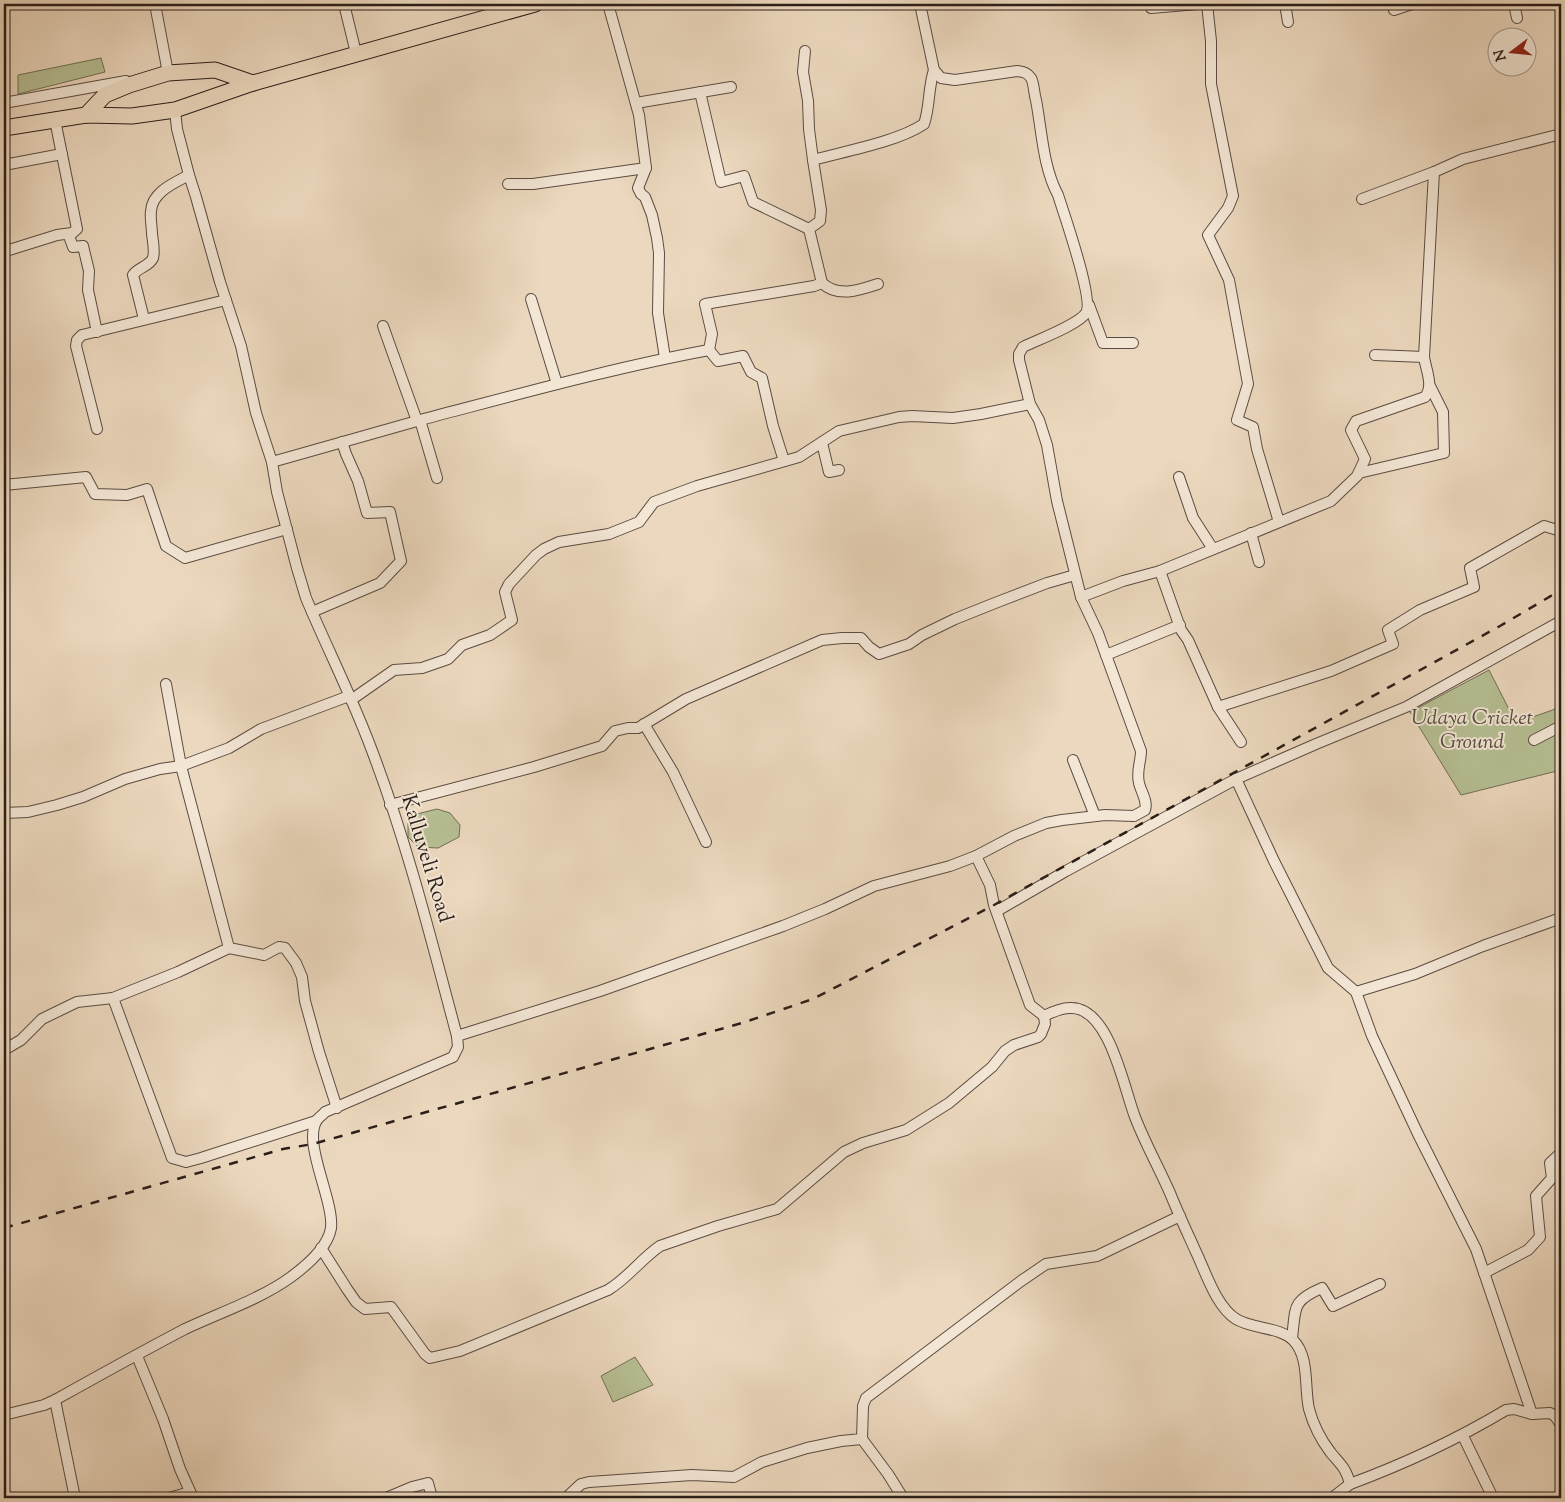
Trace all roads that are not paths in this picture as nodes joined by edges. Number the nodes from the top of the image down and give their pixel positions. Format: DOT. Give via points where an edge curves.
graph roads {
  1 [pos="155,4"];
  2 [pos="344,4"];
  3 [pos="535,4"];
  4 [pos="608,4"];
  5 [pos="920,4"];
  6 [pos="1149,4"];
  7 [pos="1198,4"];
  8 [pos="1207,4"];
  9 [pos="1286,4"];
  10 [pos="1412,4"];
  11 [pos="1514,4"];
  12 [pos="1394,10"];
  13 [pos="1517,18"];
  14 [pos="1288,22"];
  15 [pos="805,51"];
  16 [pos="356,53"];
  17 [pos="168,73"];
  18 [pos="936,76"];
  19 [pos="253,83"];
  20 [pos="731,87"];
  21 [pos="700,92"];
  22 [pos="4,103"];
  23 [pos="636,103"];
  24 [pos="175,110"];
  25 [pos="86,115"];
  26 [pos="56,120"];
  27 [pos="4,128"];
  28 [pos="1561,134"];
  29 [pos="62,154"];
  30 [pos="813,160"];
  31 [pos="4,165"];
  32 [pos="646,168"];
  33 [pos="1434,172"];
  34 [pos="188,175"];
  35 [pos="508,184"];
  36 [pos="1362,199"];
  37 [pos="809,229"];
  38 [pos="72,233"];
  39 [pos="9,250"];
  40 [pos="822,283"];
  41 [pos="878,284"];
  42 [pos="531,299"];
  43 [pos="226,300"];
  44 [pos="1088,305"];
  45 [pos="144,319"];
  46 [pos="383,326"];
  47 [pos="96,332"];
  48 [pos="1134,343"];
  49 [pos="709,350"];
  50 [pos="1375,355"];
  51 [pos="1424,357"];
  52 [pos="665,358"];
  53 [pos="557,384"];
  54 [pos="1430,386"];
  55 [pos="1030,404"];
  56 [pos="418,420"];
  57 [pos="96,429"];
  58 [pos="342,442"];
  59 [pos="822,443"];
  60 [pos="784,461"];
  61 [pos="272,462"];
  62 [pos="839,470"];
  63 [pos="1359,473"];
  64 [pos="1178,477"];
  65 [pos="436,478"];
  66 [pos="4,485"];
  67 [pos="1278,522"];
  68 [pos="287,529"];
  69 [pos="1561,531"];
  70 [pos="1252,533"];
  71 [pos="1213,549"];
  72 [pos="1260,562"];
  73 [pos="1160,571"];
  74 [pos="1075,575"];
  75 [pos="1081,597"];
  76 [pos="312,612"];
  77 [pos="1560,624"];
  78 [pos="1180,625"];
  79 [pos="1106,655"];
  80 [pos="166,684"];
  81 [pos="350,698"];
  82 [pos="1218,707"];
  83 [pos="644,724"];
  84 [pos="1561,726"];
  85 [pos="1534,740"];
  86 [pos="1241,742"];
  87 [pos="1073,760"];
  88 [pos="181,766"];
  89 [pos="1236,779"];
  90 [pos="390,804"];
  91 [pos="4,814"];
  92 [pos="1095,816"];
  93 [pos="706,842"];
  94 [pos="976,856"];
  95 [pos="997,911"];
  96 [pos="1561,918"];
  97 [pos="229,948"];
  98 [pos="1356,992"];
  99 [pos="113,998"];
  100 [pos="1044,1016"];
  101 [pos="457,1036"];
  102 [pos="4,1050"];
  103 [pos="337,1108"];
  104 [pos="316,1121"];
  105 [pos="1561,1153"];
  106 [pos="1180,1216"];
  107 [pos="321,1248"];
  108 [pos="1484,1272"];
  109 [pos="1380,1284"];
  110 [pos="1292,1338"];
  111 [pos="137,1356"];
  112 [pos="55,1400"];
  113 [pos="1532,1414"];
  114 [pos="4,1415"];
  115 [pos="1561,1425"];
  116 [pos="1463,1436"];
  117 [pos="862,1439"];
  118 [pos="1350,1484"];
  119 [pos="192,1495"];
  120 [pos="75,1498"];
  121 [pos="169,1498"];
  122 [pos="386,1498"];
  123 [pos="432,1498"];
  124 [pos="566,1498"];
  125 [pos="903,1498"];
  126 [pos="1332,1498"];
  127 [pos="1493,1498"];
  1 -- 17 [label="street"];
  2 -- 16 [label="street"];
  3 -- 16 [label="highway"];
  4 -- 23 [label="street"];
  5 -- 18 [label="street"];
  6 -- 7 [label="street" via="1151,8"];
  8 -- 67 [label="street" via="1212,41 1211,84 1233,196 1208,235 1229,280 1248,384 1237,420 1253,427"];
  9 -- 14 [label="street"];
  10 -- 12 [label="street"];
  11 -- 13 [label="street"];
  15 -- 30 [label="street" via="803,72"];
  16 -- 19 [label="highway"];
  17 -- 19 [label="highway" via="215,70"];
  17 -- 22 [label="street"];
  17 -- 25 [label="highway" via="105,95"];
  18 -- 30 [label="street" via="924,124 898,137"];
  18 -- 44 [label="street" via="955,80 1017,71 1025,72 1031,78 1052,184 1083,277"];
  19 -- 24 [label="highway"];
  20 -- 21 [label="street"];
  21 -- 23 [label="street"];
  21 -- 37 [label="street" via="721,182 744,176 753,202"];
  23 -- 32 [label="street"];
  24 -- 25 [label="highway" via="132,116"];
  24 -- 34 [label="street, Kalluveli Road"];
  25 -- 26 [label="highway"];
  26 -- 27 [label="highway"];
  26 -- 29 [label="street"];
  28 -- 33 [label="street" via="1463,160"];
  29 -- 31 [label="street"];
  29 -- 38 [label="street" via="77,229"];
  30 -- 37 [label="street" via="821,210 820,221"];
  32 -- 35 [label="street" via="533,184"];
  32 -- 52 [label="street" via="638,188 652,214 657,238 658,313"];
  33 -- 36 [label="street"];
  33 -- 51 [label="street"];
  34 -- 43 [label="street, Kalluveli Road"];
  34 -- 45 [label="street" via="167,186 150,209 152,259 133,275"];
  37 -- 40 [label="street"];
  38 -- 39 [label="street"];
  38 -- 47 [label="street" via="69,236 73,247 83,246"];
  40 -- 41 [label="street" via="829,289 852,292"];
  40 -- 49 [label="street" via="705,304 712,334"];
  42 -- 53 [label="street"];
  43 -- 45 [label="street"];
  43 -- 61 [label="street, Kalluveli Road"];
  44 -- 48 [label="street" via="1103,343"];
  44 -- 55 [label="street" via="1087,312 1078,321 1023,347 1019,354"];
  45 -- 47 [label="street"];
  46 -- 56 [label="street"];
  47 -- 57 [label="street" via="82,335 76,346"];
  49 -- 52 [label="street"];
  49 -- 60 [label="street" via="718,361 743,356 751,372 762,378"];
  50 -- 51 [label="street"];
  51 -- 54 [label="street"];
  52 -- 53 [label="street"];
  53 -- 56 [label="street"];
  54 -- 63 [label="street" via="1425,397 1356,421 1351,430 1365,459"];
  54 -- 63 [label="street" via="1443,412 1444,453"];
  55 -- 59 [label="street" via="953,418 899,417 839,431"];
  55 -- 74 [label="street" via="1039,420 1046,445"];
  56 -- 58 [label="street"];
  56 -- 65 [label="street"];
  58 -- 61 [label="street"];
  58 -- 76 [label="street" via="367,513 390,512 401,561 380,583"];
  59 -- 60 [label="street" via="799,457"];
  59 -- 62 [label="street" via="829,472"];
  60 -- 81 [label="street" via="667,496 654,502 640,522 609,534 560,542 544,549 505,592 512,620 490,635 462,645 448,659 422,668 394,670"];
  61 -- 68 [label="street, Kalluveli Road"];
  63 -- 67 [label="street" via="1331,501"];
  64 -- 71 [label="street" via="1193,518"];
  66 -- 68 [label="street" via="86,477 96,494 127,495 148,489 166,546 186,558"];
  67 -- 70 [label="street"];
  68 -- 76 [label="street, Kalluveli Road"];
  69 -- 82 [label="street" via="1544,526 1470,568 1474,587 1420,610 1388,630 1393,644 1331,671"];
  70 -- 71 [label="street"];
  70 -- 72 [label="street"];
  71 -- 73 [label="street"];
  73 -- 75 [label="street"];
  73 -- 78 [label="street"];
  74 -- 75 [label="street"];
  74 -- 83 [label="street" via="979,609 909,644 879,654 861,638 822,640 686,699"];
  75 -- 79 [label="street"];
  76 -- 81 [label="street, Kalluveli Road"];
  77 -- 89 [label="street" via="1406,707"];
  78 -- 79 [label="street"];
  78 -- 82 [label="street"];
  79 -- 92 [label="street" via="1141,750 1137,769 1147,806 1134,816"];
  80 -- 88 [label="street"];
  81 -- 88 [label="street" via="261,728 229,748"];
  81 -- 90 [label="street, Kalluveli Road"];
  82 -- 86 [label="street"];
  83 -- 90 [label="street" via="638,728 614,731 602,746 587,751"];
  83 -- 93 [label="street" via="673,772"];
  84 -- 85 [label="street"];
  87 -- 92 [label="street"];
  88 -- 91 [label="street" via="125,779 57,806"];
  88 -- 97 [label="street"];
  89 -- 95 [label="street"];
  89 -- 98 [label="street" via="1328,968"];
  90 -- 101 [label="street, Kalluveli Road" via="424,910"];
  92 -- 94 [label="street" via="1046,823"];
  94 -- 95 [label="street" via="990,885"];
  94 -- 101 [label="street" via="874,886 825,909 600,991"];
  95 -- 100 [label="street" via="1030,1006"];
  96 -- 98 [label="street" via="1415,974"];
  97 -- 99 [label="street"];
  97 -- 103 [label="street" via="264,955 279,947 285,948 296,963 318,1052"];
  98 -- 108 [label="street" via="1372,1036 1476,1249"];
  99 -- 102 [label="street" via="77,1002 42,1019 21,1040"];
  99 -- 104 [label="street" via="172,1158 186,1162"];
  100 -- 106 [label="street" via="1072,1008 1092,1016 1105,1031 1135,1117"];
  100 -- 107 [label="street" via="1042,1034 1014,1045 949,1102 906,1130 844,1152 777,1209 660,1246 608,1290 460,1351 430,1358 391,1306 365,1309 356,1302"];
  101 -- 103 [label="street" via="458,1047 453,1056"];
  103 -- 104 [label="street" via="325,1112"];
  104 -- 107 [label="street" via="313,1144 329,1206 331,1229"];
  105 -- 108 [label="street" via="1550,1163 1552,1178 1536,1196 1540,1237 1528,1250"];
  106 -- 110 [label="street" via="1210,1285 1228,1312 1247,1324"];
  106 -- 117 [label="street" via="1097,1256 1046,1264 1021,1280 866,1398"];
  107 -- 111 [label="street" via="290,1278"];
  108 -- 113 [label="street"];
  109 -- 110 [label="street" via="1333,1306 1322,1288 1305,1295 1296,1307"];
  110 -- 118 [label="street" via="1300,1350 1309,1408 1320,1435 1346,1471"];
  111 -- 112 [label="street"];
  111 -- 119 [label="street"];
  112 -- 114 [label="street"];
  112 -- 120 [label="street"];
  113 -- 115 [label="street" via="1550,1413"];
  113 -- 116 [label="street" via="1506,1410"];
  116 -- 118 [label="street"];
  116 -- 127 [label="street"];
  117 -- 124 [label="street" via="806,1448 762,1462 734,1477 692,1474 588,1482"];
  117 -- 125 [label="street"];
  118 -- 126 [label="street"];
  119 -- 121 [label="street"];
  122 -- 123 [label="street" via="428,1483"];
}
